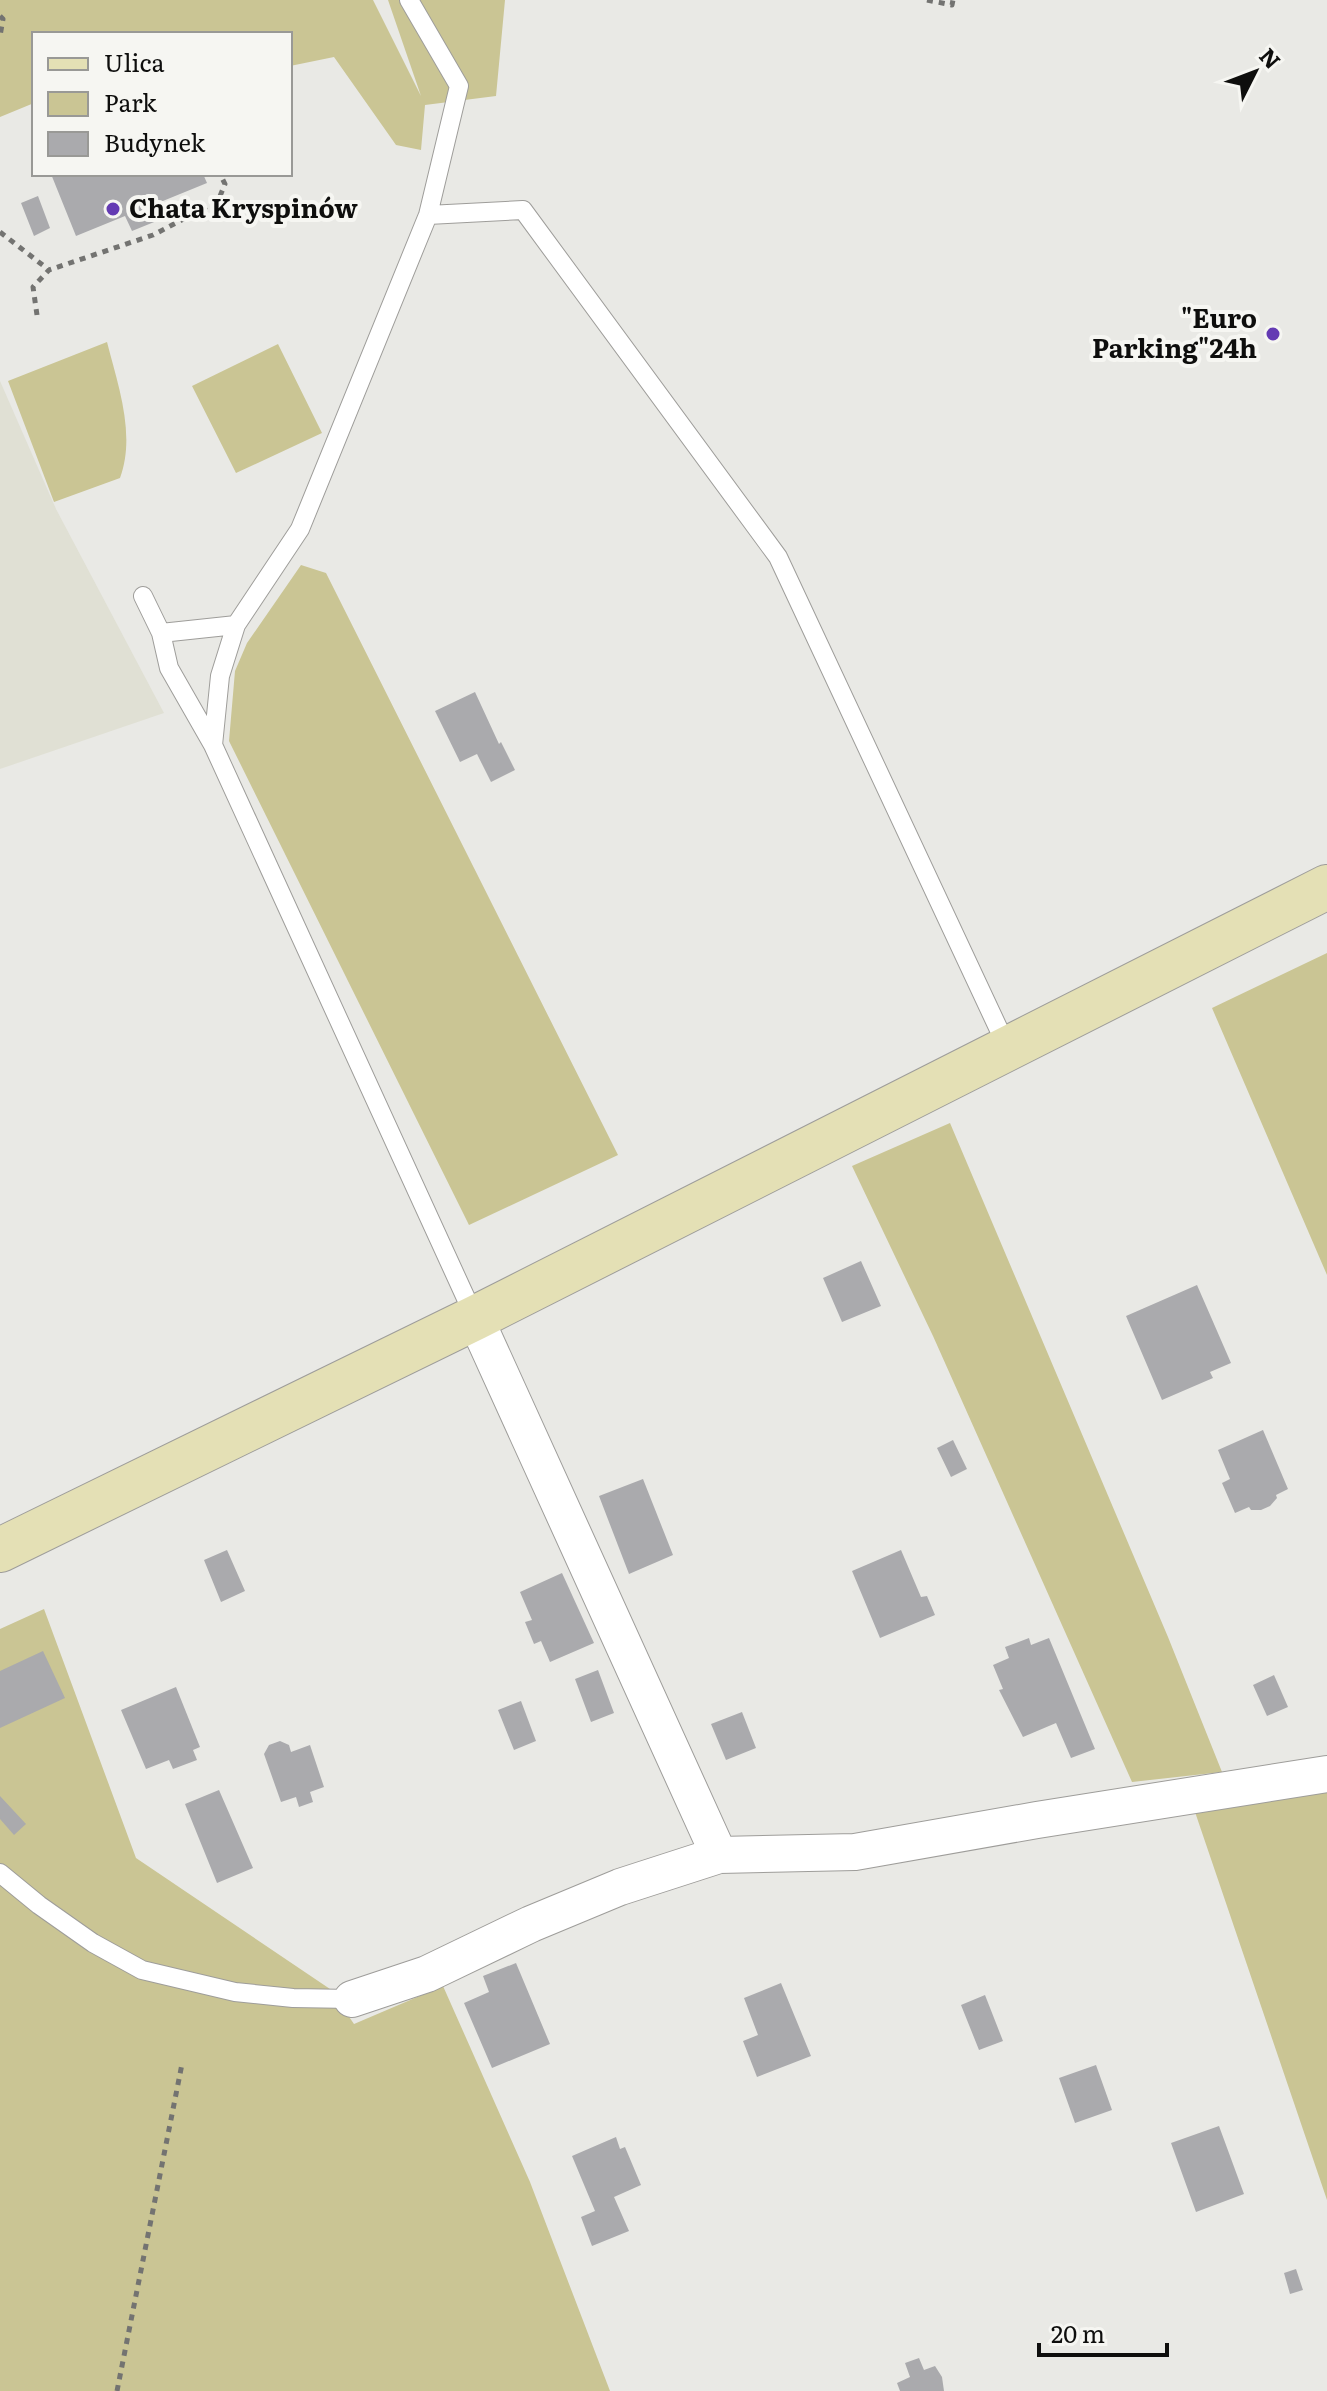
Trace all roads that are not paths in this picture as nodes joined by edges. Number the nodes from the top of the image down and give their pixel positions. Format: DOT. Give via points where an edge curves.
graph roads {
  1 [pos="409,0"];
  2 [pos="428,215"];
  3 [pos="143,596"];
  4 [pos="236,625"];
  5 [pos="161,633"];
  6 [pos="213,745"];
  7 [pos="1327,887"];
  8 [pos="1008,1049"];
  9 [pos="475,1318"];
  10 [pos="0,1550"];
  11 [pos="1327,1774"];
  12 [pos="719,1855"];
  13 [pos="0,1873"];
  14 [pos="352,1999"];
  1 -- 2 [label="lane" via="459,86"];
  2 -- 4 [label="lane" via="300,529"];
  2 -- 8 [label="lane" via="523,210 778,557"];
  3 -- 5 [label="lane"];
  4 -- 5 [label="lane"];
  4 -- 6 [label="lane" via="220,676"];
  5 -- 6 [label="lane" via="169,668"];
  6 -- 9 [label="lane"];
  7 -- 8 [label="main road"];
  8 -- 9 [label="main road"];
  9 -- 10 [label="main road"];
  9 -- 12 [label="street"];
  11 -- 12 [label="street" via="855,1852"];
  12 -- 14 [label="street" via="620,1887 427,1974"];
  13 -- 14 [label="lane" via="49,1913 142,1970 235,1992"];
}
